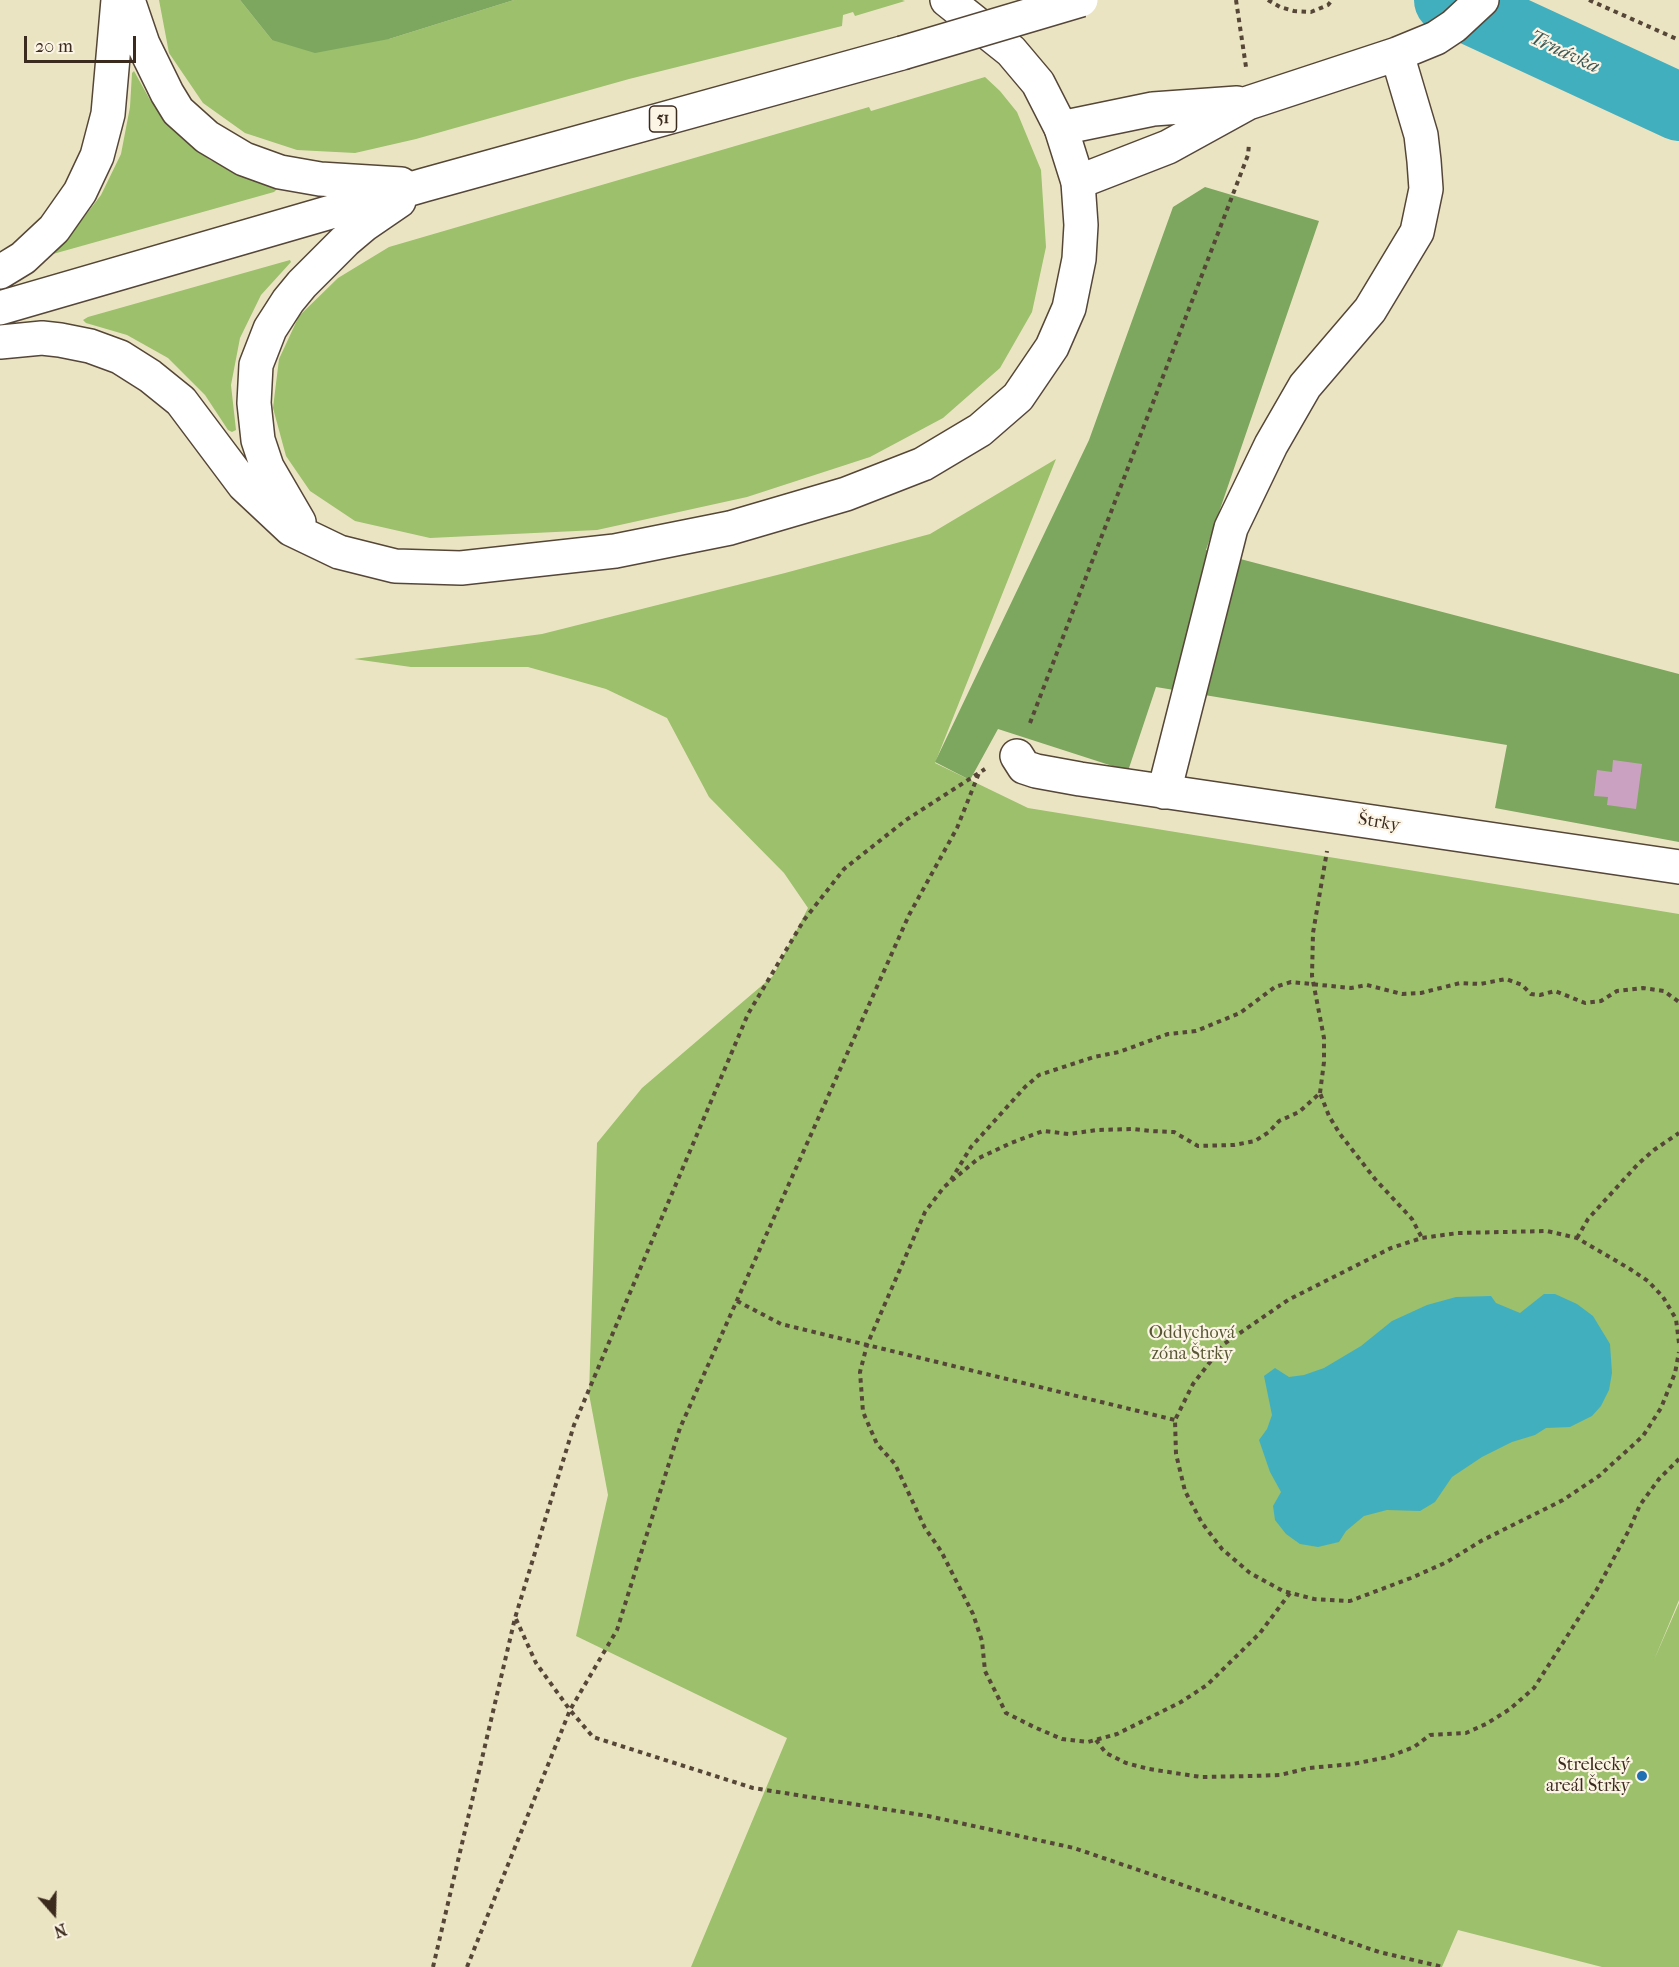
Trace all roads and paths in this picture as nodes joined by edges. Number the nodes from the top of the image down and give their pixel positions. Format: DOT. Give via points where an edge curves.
graph roads {
  1 [pos="117,0"];
  2 [pos="128,0"];
  3 [pos="947,0"];
  4 [pos="1081,0"];
  5 [pos="1236,0"];
  6 [pos="1268,0"];
  7 [pos="1332,0"];
  8 [pos="1482,0"];
  9 [pos="1589,0"];
  10 [pos="1679,40"];
  11 [pos="1397,54"];
  12 [pos="1246,67"];
  13 [pos="1248,103"];
  14 [pos="1061,128"];
  15 [pos="1250,139"];
  16 [pos="1078,182"];
  17 [pos="424,185"];
  18 [pos="0,272"];
  19 [pos="0,308"];
  20 [pos="0,342"];
  21 [pos="310,538"];
  22 [pos="1017,756"];
  23 [pos="1164,792"];
  24 [pos="1334,816"];
  25 [pos="1679,867"];
  26 [pos="1313,984"];
  27 [pos="1679,1002"];
  28 [pos="1320,1093"];
  29 [pos="1679,1133"];
  30 [pos="950,1182"];
  31 [pos="1422,1238"];
  32 [pos="1577,1238"];
  33 [pos="737,1301"];
  34 [pos="1679,1343"];
  35 [pos="867,1345"];
  36 [pos="1679,1352"];
  37 [pos="1175,1420"];
  38 [pos="1679,1459"];
  39 [pos="1290,1593"];
  40 [pos="515,1618"];
  41 [pos="570,1710"];
  42 [pos="1096,1740"];
  43 [pos="433,1967"];
  44 [pos="467,1967"];
  45 [pos="1443,1967"];
  1 -- 18 [label="main road" via="108,114 97,156 80,192 54,229 23,258"];
  2 -- 17 [label="main road" via="166,93 178,111 221,146 258,165 301,177"];
  3 -- 14 [label="main road" via="1011,51 1038,83"];
  4 -- 17 [label="main road, 51, bridge"];
  5 -- 12 [label="path"];
  6 -- 7 [label="path" via="1294,11 1311,12"];
  8 -- 11 [label="main road" via="1436,38"];
  9 -- 10 [label="path"];
  11 -- 13 [label="main road"];
  11 -- 23 [label="main road" via="1421,135 1424,161 1426,189 1417,232 1370,310 1305,386 1270,445 1231,528"];
  13 -- 14 [label="main road" via="1153,109"];
  13 -- 16 [label="main road" via="1168,147"];
  14 -- 16 [label="main road"];
  15 -- 22 [label="path" via="1248,155"];
  16 -- 21 [label="main road" via="1079,259 1069,308 1052,347 1018,397 980,430 923,464 846,494 730,528 615,551 461,568 395,566 339,552"];
  17 -- 19 [label="main road, 51"];
  17 -- 21 [label="main road" via="364,225 316,269 270,329 256,365 258,440 267,467"];
  20 -- 21 [label="main road" via="42,338 76,342 112,354 150,376 195,416 244,485 291,529"];
  22 -- 23 [label="main road, Štrky" via="1024,767 1036,771"];
  23 -- 24 [label="main road, Štrky"];
  24 -- 25 [label="main road, Štrky"];
  24 -- 26 [label="path" via="1316,908"];
  26 -- 27 [label="path" via="1351,988 1367,985 1402,994 1506,979 1531,994 1555,991 1585,1003 1601,1001 1617,991 1643,988 1664,991"];
  26 -- 28 [label="path" via="1324,1038"];
  26 -- 30 [label="path" via="1291,982 1275,987 1240,1013 1196,1031 1168,1034 1039,1075 971,1147"];
  28 -- 30 [label="path" via="1255,1141 1198,1146 1174,1132 1042,1131 979,1158"];
  28 -- 31 [label="path" via="1340,1134 1412,1219"];
  29 -- 32 [label="path" via="1638,1164 1588,1219"];
  30 -- 35 [label="path" via="925,1212"];
  31 -- 32 [label="path" via="1547,1231"];
  31 -- 37 [label="path" via="1391,1248 1288,1300 1224,1344 1193,1384"];
  32 -- 34 [label="path" via="1630,1269 1663,1297 1676,1319"];
  33 -- 35 [label="path" via="781,1324"];
  33 -- 40 [label="path" via="909,915 957,828 980,773 906,820 844,869 804,920 748,1014 574,1425"];
  33 -- 41 [label="path" via="680,1428 617,1630"];
  35 -- 37 [label="path"];
  35 -- 42 [label="path" via="860,1372 864,1412 877,1444 895,1464 925,1528 974,1614 985,1671 1006,1713 1062,1739"];
  36 -- 39 [label="path" via="1661,1408 1643,1436 1599,1476 1563,1500 1448,1562 1350,1601"];
  37 -- 39 [label="path" via="1176,1454 1185,1491 1202,1523 1222,1549 1251,1573"];
  38 -- 42 [label="path" via="1640,1505 1596,1590 1534,1688 1486,1724 1466,1733 1430,1735 1414,1747 1388,1757 1280,1775 1202,1777 1149,1768 1106,1753"];
  39 -- 42 [label="path" via="1260,1633 1207,1685 1148,1719"];
  40 -- 41 [label="path" via="536,1663"];
  40 -- 43 [label="path"];
  41 -- 44 [label="path"];
  41 -- 45 [label="path" via="593,1737 753,1788 928,1816 1074,1848 1379,1952"];
}
